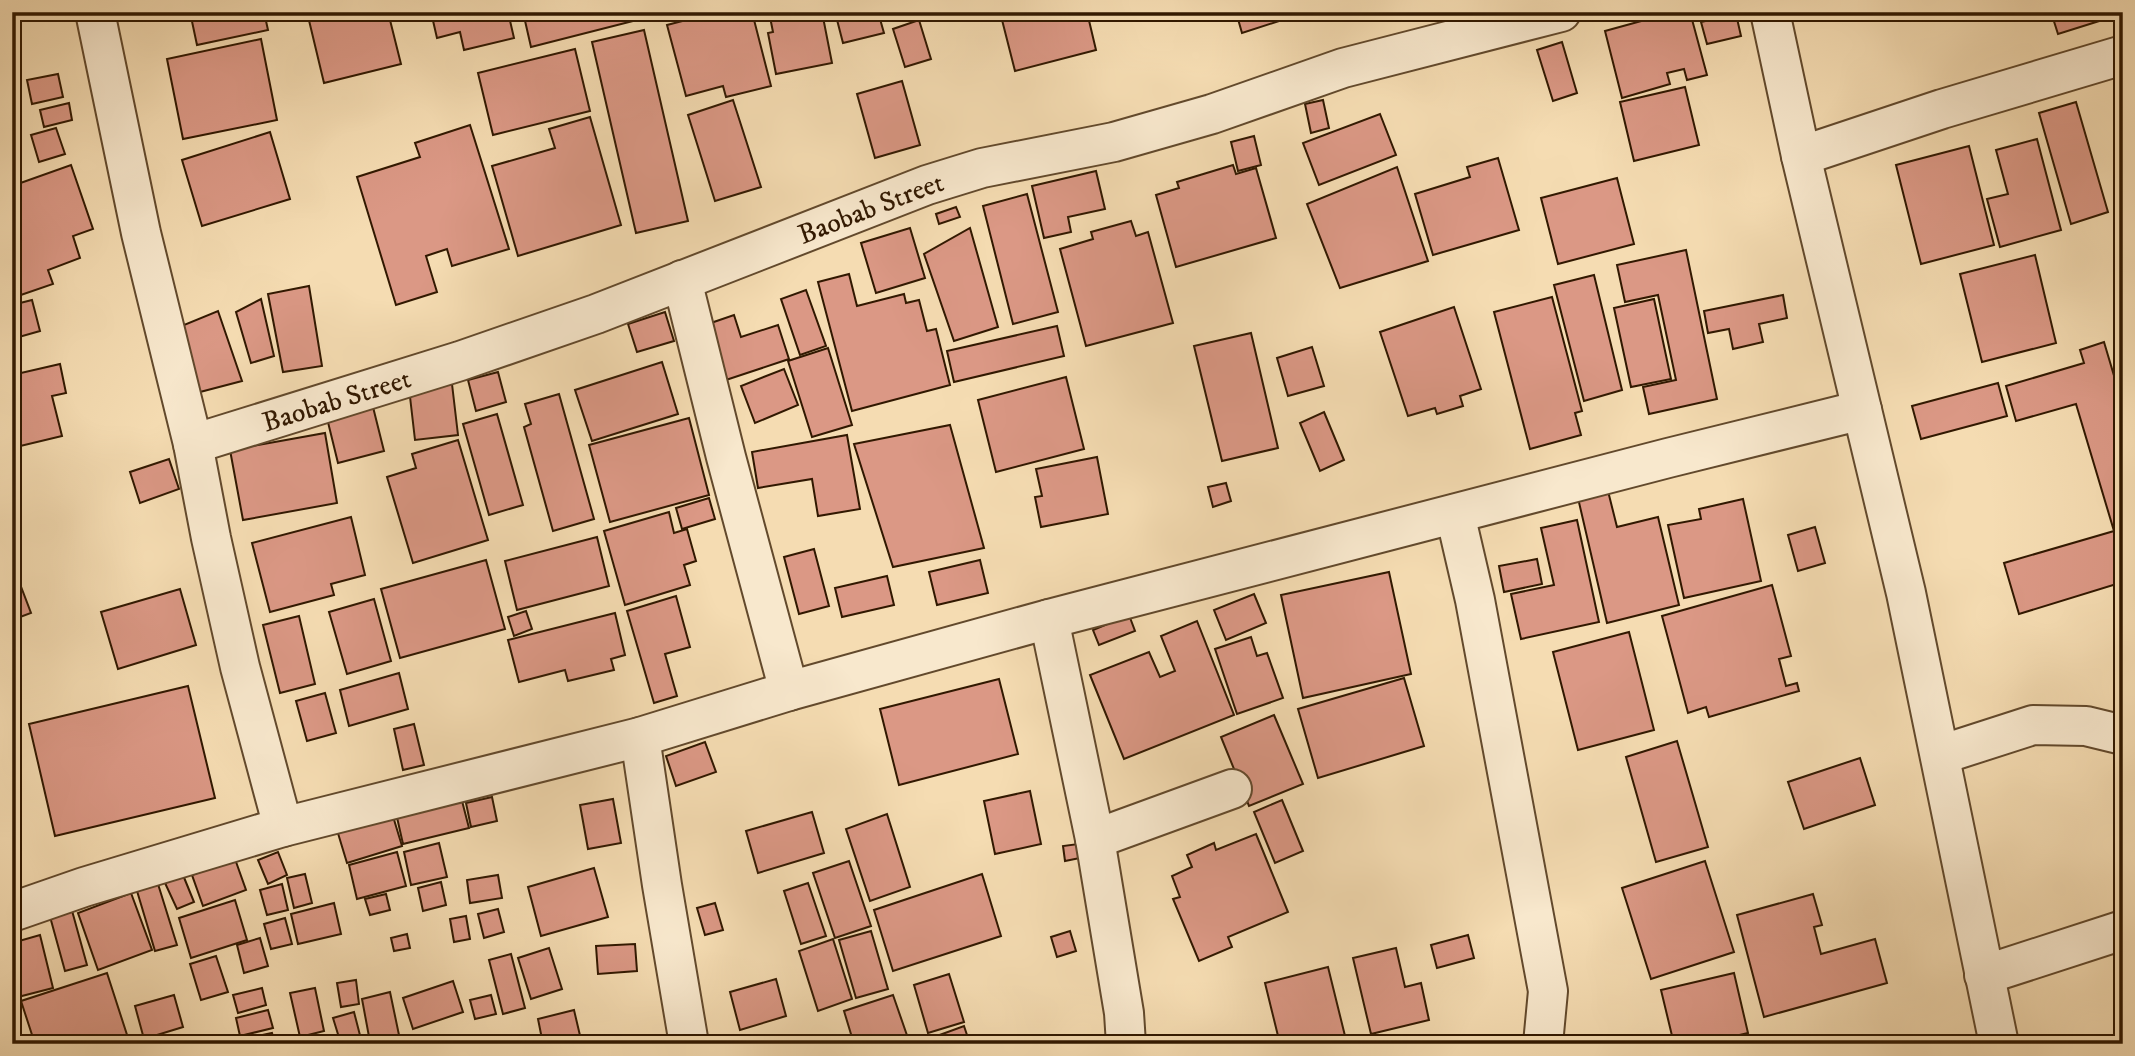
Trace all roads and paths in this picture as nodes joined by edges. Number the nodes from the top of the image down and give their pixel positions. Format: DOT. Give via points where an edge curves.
graph roads {
  1 [pos="95,12"];
  2 [pos="1561,12"];
  3 [pos="1770,12"];
  4 [pos="1469,23"];
  5 [pos="2123,55"];
  6 [pos="1801,156"];
  7 [pos="682,280"];
  8 [pos="1862,410"];
  9 [pos="193,444"];
  10 [pos="1455,514"];
  11 [pos="1049,618"];
  12 [pos="789,691"];
  13 [pos="2123,735"];
  14 [pos="639,737"];
  15 [pos="1940,755"];
  16 [pos="1233,789"];
  17 [pos="283,827"];
  18 [pos="1095,839"];
  19 [pos="12,912"];
  20 [pos="2123,930"];
  21 [pos="1984,975"];
  22 [pos="689,1044"];
  23 [pos="1126,1044"];
  24 [pos="1543,1044"];
  25 [pos="1999,1044"];
  1 -- 9 [label="street" via="141,233"];
  2 -- 4 [label="street, Baobab Street"];
  3 -- 6 [label="street"];
  4 -- 7 [label="street, Baobab Street" via="1212,114 1114,142 949,178"];
  5 -- 6 [label="street"];
  6 -- 8 [label="street"];
  7 -- 9 [label="street, Baobab Street" via="460,361"];
  7 -- 12 [label="street"];
  8 -- 10 [label="street"];
  8 -- 15 [label="street"];
  9 -- 17 [label="street" via="240,667"];
  10 -- 11 [label="street"];
  10 -- 24 [label="street" via="1548,991"];
  11 -- 12 [label="street"];
  11 -- 18 [label="street"];
  12 -- 14 [label="street"];
  13 -- 15 [label="street" via="2086,726 2033,725"];
  14 -- 17 [label="street"];
  14 -- 22 [label="street"];
  15 -- 21 [label="street"];
  16 -- 18 [label="street"];
  17 -- 19 [label="street"];
  18 -- 23 [label="street"];
  20 -- 21 [label="street"];
  21 -- 25 [label="street"];
}
